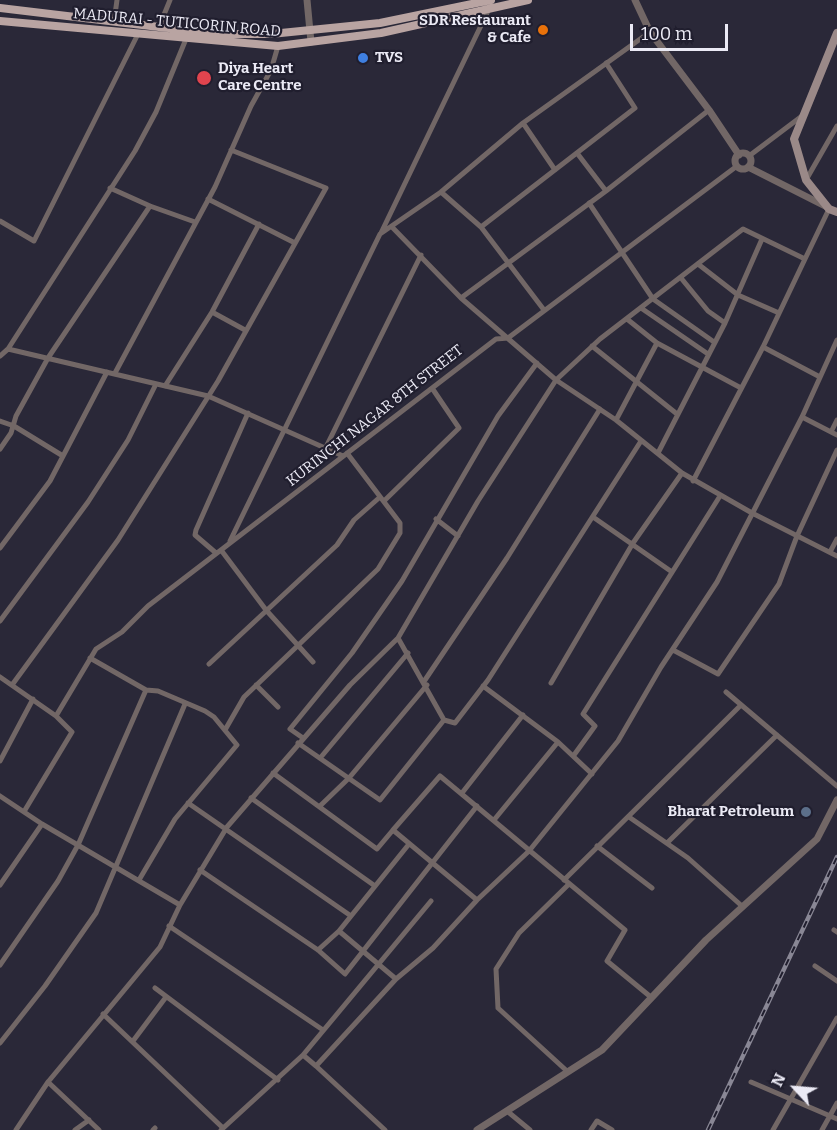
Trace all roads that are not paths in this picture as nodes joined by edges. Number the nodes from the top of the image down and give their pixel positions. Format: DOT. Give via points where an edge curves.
graph roads {
  1 [pos="117,0"];
  2 [pos="170,0"];
  3 [pos="307,0"];
  4 [pos="528,0"];
  5 [pos="635,0"];
  6 [pos="490,5"];
  7 [pos="0,8"];
  8 [pos="114,22"];
  9 [pos="1,24"];
  10 [pos="159,27"];
  11 [pos="310,32"];
  12 [pos="650,32"];
  13 [pos="837,33"];
  14 [pos="138,34"];
  15 [pos="186,39"];
  16 [pos="311,42"];
  17 [pos="278,46"];
  18 [pos="606,63"];
  19 [pos="709,110"];
  20 [pos="802,116"];
  21 [pos="523,123"];
  22 [pos="837,126"];
  23 [pos="231,150"];
  24 [pos="577,153"];
  25 [pos="739,155"];
  26 [pos="749,156"];
  27 [pos="737,166"];
  28 [pos="748,167"];
  29 [pos="555,170"];
  30 [pos="806,180"];
  31 [pos="110,188"];
  32 [pos="606,191"];
  33 [pos="441,192"];
  34 [pos="208,199"];
  35 [pos="590,203"];
  36 [pos="150,206"];
  37 [pos="829,208"];
  38 [pos="837,212"];
  39 [pos="0,221"];
  40 [pos="195,222"];
  41 [pos="259,224"];
  42 [pos="392,227"];
  43 [pos="481,228"];
  44 [pos="380,234"];
  45 [pos="762,238"];
  46 [pos="293,242"];
  47 [pos="623,251"];
  48 [pos="421,255"];
  49 [pos="805,259"];
  50 [pos="508,263"];
  51 [pos="698,264"];
  52 [pos="681,278"];
  53 [pos="738,295"];
  54 [pos="461,298"];
  55 [pos="653,299"];
  56 [pos="641,308"];
  57 [pos="544,310"];
  58 [pos="212,312"];
  59 [pos="779,313"];
  60 [pos="627,319"];
  61 [pos="725,323"];
  62 [pos="245,330"];
  63 [pos="508,338"];
  64 [pos="837,340"];
  65 [pos="714,342"];
  66 [pos="657,343"];
  67 [pos="592,346"];
  68 [pos="763,347"];
  69 [pos="8,349"];
  70 [pos="708,354"];
  71 [pos="0,356"];
  72 [pos="48,358"];
  73 [pos="537,363"];
  74 [pos="701,367"];
  75 [pos="108,372"];
  76 [pos="115,373"];
  77 [pos="820,376"];
  78 [pos="556,380"];
  79 [pos="635,383"];
  80 [pos="156,384"];
  81 [pos="165,387"];
  82 [pos="432,388"];
  83 [pos="741,388"];
  84 [pos="208,396"];
  85 [pos="600,409"];
  86 [pos="248,413"];
  87 [pos="677,414"];
  88 [pos="802,417"];
  89 [pos="616,420"];
  90 [pos="837,420"];
  91 [pos="0,421"];
  92 [pos="14,426"];
  93 [pos="285,432"];
  94 [pos="834,433"];
  95 [pos="641,441"];
  96 [pos="0,449"];
  97 [pos="325,449"];
  98 [pos="837,450"];
  99 [pos="658,453"];
  100 [pos="345,455"];
  101 [pos="63,456"];
  102 [pos="682,473"];
  103 [pos="693,481"];
  104 [pos="720,496"];
  105 [pos="382,499"];
  106 [pos="752,513"];
  107 [pos="593,517"];
  108 [pos="436,519"];
  109 [pos="458,536"];
  110 [pos="797,536"];
  111 [pos="837,538"];
  112 [pos="633,543"];
  113 [pos="229,544"];
  114 [pos="0,548"];
  115 [pos="219,552"];
  116 [pos="830,552"];
  117 [pos="837,556"];
  118 [pos="672,572"];
  119 [pos="266,610"];
  120 [pos="0,621"];
  121 [pos="398,638"];
  122 [pos="298,646"];
  123 [pos="673,650"];
  124 [pos="408,653"];
  125 [pos="90,658"];
  126 [pos="313,662"];
  127 [pos="209,664"];
  128 [pos="0,676"];
  129 [pos="425,683"];
  130 [pos="551,683"];
  131 [pos="12,685"];
  132 [pos="256,685"];
  133 [pos="483,686"];
  134 [pos="146,690"];
  135 [pos="726,692"];
  136 [pos="33,699"];
  137 [pos="185,704"];
  138 [pos="740,706"];
  139 [pos="278,707"];
  140 [pos="523,715"];
  141 [pos="56,716"];
  142 [pos="444,720"];
  143 [pos="225,730"];
  144 [pos="777,735"];
  145 [pos="303,738"];
  146 [pos="558,742"];
  147 [pos="298,743"];
  148 [pos="574,755"];
  149 [pos="321,758"];
  150 [pos="0,761"];
  151 [pos="273,773"];
  152 [pos="592,774"];
  153 [pos="349,778"];
  154 [pos="837,786"];
  155 [pos="462,793"];
  156 [pos="0,795"];
  157 [pos="251,798"];
  158 [pos="837,800"];
  159 [pos="188,803"];
  160 [pos="321,806"];
  161 [pos="477,806"];
  162 [pos="25,810"];
  163 [pos="629,817"];
  164 [pos="494,820"];
  165 [pos="42,824"];
  166 [pos="227,827"];
  167 [pos="393,830"];
  168 [pos="667,843"];
  169 [pos="409,844"];
  170 [pos="78,845"];
  171 [pos="597,846"];
  172 [pos="530,851"];
  173 [pos="433,864"];
  174 [pos="115,868"];
  175 [pos="200,870"];
  176 [pos="139,880"];
  177 [pos="567,882"];
  178 [pos="0,885"];
  179 [pos="375,886"];
  180 [pos="652,888"];
  181 [pos="477,900"];
  182 [pos="431,901"];
  183 [pos="180,905"];
  184 [pos="743,907"];
  185 [pos="351,916"];
  186 [pos="169,926"];
  187 [pos="339,931"];
  188 [pos="318,950"];
  189 [pos="364,952"];
  190 [pos="0,965"];
  191 [pos="379,965"];
  192 [pos="815,966"];
  193 [pos="396,979"];
  194 [pos="837,981"];
  195 [pos="155,988"];
  196 [pos="166,997"];
  197 [pos="652,998"];
  198 [pos="103,1014"];
  199 [pos="837,1018"];
  200 [pos="323,1030"];
  201 [pos="133,1041"];
  202 [pos="0,1043"];
  203 [pos="303,1055"];
  204 [pos="316,1066"];
  205 [pos="568,1072"];
  206 [pos="278,1080"];
  207 [pos="48,1082"];
  208 [pos="751,1082"];
  209 [pos="789,1098"];
  210 [pos="837,1103"];
  211 [pos="507,1111"];
  212 [pos="830,1116"];
  213 [pos="837,1119"];
  214 [pos="88,1120"];
  215 [pos="222,1129"];
  216 [pos="16,1130"];
  217 [pos="75,1130"];
  218 [pos="99,1130"];
  219 [pos="385,1130"];
  220 [pos="477,1130"];
  221 [pos="530,1130"];
  222 [pos="591,1130"];
  223 [pos="612,1130"];
  224 [pos="773,1130"];
  225 [pos="822,1130"];
  1 -- 8 [label="street"];
  2 -- 10 [label="street"];
  3 -- 11 [label="street"];
  4 -- 6 [label="main road, MADURAI - TUTICORIN ROAD"];
  5 -- 12 [label="street"];
  6 -- 11 [label="main road, MADURAI - TUTICORIN ROAD"];
  6 -- 16 [label="main road, MADURAI - TUTICORIN ROAD" via="381,33"];
  6 -- 44 [label="street"];
  7 -- 8 [label="main road, MADURAI - TUTICORIN ROAD"];
  8 -- 10 [label="main road, MADURAI - TUTICORIN ROAD"];
  9 -- 14 [label="main road, MADURAI - TUTICORIN ROAD"];
  10 -- 11 [label="main road, MADURAI - TUTICORIN ROAD" via="225,33"];
  11 -- 16 [label="street"];
  12 -- 18 [label="street"];
  12 -- 19 [label="street"];
  13 -- 20 [label="main road"];
  14 -- 15 [label="main road, MADURAI - TUTICORIN ROAD"];
  14 -- 39 [label="street" via="34,242"];
  15 -- 17 [label="main road, MADURAI - TUTICORIN ROAD"];
  15 -- 31 [label="street" via="156,112"];
  16 -- 17 [label="main road, MADURAI - TUTICORIN ROAD"];
  17 -- 23 [label="street" via="272,70"];
  18 -- 21 [label="street"];
  18 -- 24 [label="street" via="635,108"];
  19 -- 25 [label="street"];
  19 -- 32 [label="street"];
  20 -- 26 [label="street"];
  20 -- 30 [label="main road" via="794,139"];
  21 -- 29 [label="street"];
  21 -- 33 [label="street"];
  22 -- 30 [label="street"];
  23 -- 34 [label="street"];
  23 -- 46 [label="street" via="326,188"];
  24 -- 29 [label="street"];
  24 -- 32 [label="street"];
  25 -- 26 [label="street"];
  25 -- 27 [label="street"];
  26 -- 28 [label="street"];
  27 -- 28 [label="street"];
  27 -- 47 [label="street, KURINCHI NAGAR 8TH STREET"];
  28 -- 37 [label="street"];
  29 -- 43 [label="street"];
  30 -- 37 [label="main road"];
  31 -- 36 [label="street"];
  31 -- 69 [label="street"];
  32 -- 35 [label="street"];
  33 -- 42 [label="street"];
  33 -- 43 [label="street"];
  34 -- 40 [label="street"];
  34 -- 41 [label="street"];
  35 -- 47 [label="street"];
  35 -- 50 [label="street"];
  36 -- 40 [label="street"];
  36 -- 72 [label="street"];
  37 -- 38 [label="main road"];
  37 -- 49 [label="street"];
  40 -- 76 [label="street"];
  41 -- 46 [label="street"];
  41 -- 58 [label="street"];
  42 -- 44 [label="street"];
  42 -- 48 [label="street"];
  43 -- 50 [label="street"];
  44 -- 93 [label="street"];
  45 -- 49 [label="street"];
  45 -- 51 [label="street" via="743,229"];
  45 -- 53 [label="street"];
  46 -- 62 [label="street"];
  47 -- 55 [label="street"];
  47 -- 57 [label="street, KURINCHI NAGAR 8TH STREET"];
  48 -- 54 [label="street"];
  48 -- 97 [label="street"];
  49 -- 59 [label="street"];
  50 -- 54 [label="street"];
  50 -- 57 [label="street"];
  51 -- 52 [label="street"];
  51 -- 53 [label="street"];
  52 -- 55 [label="street"];
  52 -- 61 [label="street" via="708,311"];
  53 -- 59 [label="street"];
  53 -- 61 [label="street"];
  54 -- 63 [label="street"];
  55 -- 56 [label="street"];
  55 -- 65 [label="street"];
  56 -- 60 [label="street"];
  56 -- 70 [label="street"];
  57 -- 63 [label="street, KURINCHI NAGAR 8TH STREET"];
  58 -- 62 [label="street"];
  58 -- 81 [label="street"];
  59 -- 68 [label="street"];
  60 -- 66 [label="street"];
  60 -- 67 [label="street"];
  61 -- 65 [label="street"];
  62 -- 84 [label="street"];
  63 -- 73 [label="street"];
  63 -- 82 [label="street, KURINCHI NAGAR 8TH STREET" via="496,339"];
  64 -- 77 [label="street"];
  65 -- 70 [label="street"];
  66 -- 74 [label="street"];
  66 -- 79 [label="street"];
  67 -- 78 [label="street"];
  67 -- 79 [label="street"];
  68 -- 77 [label="street"];
  68 -- 83 [label="street"];
  69 -- 71 [label="street"];
  69 -- 72 [label="street"];
  70 -- 74 [label="street"];
  72 -- 75 [label="street"];
  72 -- 92 [label="street"];
  73 -- 78 [label="street"];
  73 -- 108 [label="street" via="498,416"];
  74 -- 83 [label="street"];
  74 -- 87 [label="street"];
  75 -- 76 [label="street"];
  75 -- 101 [label="street"];
  76 -- 80 [label="street"];
  77 -- 88 [label="street"];
  78 -- 85 [label="street"];
  78 -- 109 [label="street"];
  79 -- 87 [label="street"];
  79 -- 89 [label="street"];
  80 -- 81 [label="street"];
  80 -- 120 [label="street" via="128,440 88,502"];
  81 -- 84 [label="street"];
  82 -- 100 [label="street, KURINCHI NAGAR 8TH STREET"];
  82 -- 105 [label="street" via="459,428"];
  83 -- 103 [label="street"];
  84 -- 86 [label="street"];
  84 -- 131 [label="street" via="118,540"];
  85 -- 89 [label="street"];
  85 -- 129 [label="street"];
  86 -- 93 [label="street"];
  86 -- 115 [label="street" via="196,530 195,535"];
  87 -- 99 [label="street"];
  88 -- 94 [label="street"];
  88 -- 106 [label="street"];
  89 -- 95 [label="street"];
  90 -- 94 [label="street"];
  91 -- 92 [label="street"];
  92 -- 96 [label="street"];
  92 -- 101 [label="street"];
  93 -- 97 [label="street"];
  93 -- 113 [label="street"];
  95 -- 99 [label="street"];
  95 -- 107 [label="street"];
  97 -- 100 [label="street"];
  98 -- 110 [label="street"];
  99 -- 102 [label="street"];
  100 -- 105 [label="street"];
  100 -- 113 [label="street, KURINCHI NAGAR 8TH STREET"];
  101 -- 114 [label="street" via="50,481"];
  102 -- 103 [label="street"];
  102 -- 112 [label="street"];
  103 -- 104 [label="street"];
  104 -- 106 [label="street"];
  104 -- 118 [label="street"];
  105 -- 119 [label="street" via="354,520 337,545"];
  105 -- 122 [label="street" via="401,528 390,549 378,569"];
  106 -- 110 [label="street"];
  106 -- 123 [label="street" via="717,582"];
  107 -- 112 [label="street"];
  107 -- 133 [label="street"];
  108 -- 109 [label="street"];
  108 -- 145 [label="street" via="402,581 352,653 290,729"];
  109 -- 121 [label="street"];
  110 -- 116 [label="street"];
  110 -- 123 [label="street" via="779,584 718,674"];
  111 -- 116 [label="street"];
  112 -- 118 [label="street"];
  112 -- 130 [label="street"];
  113 -- 115 [label="street, KURINCHI NAGAR 8TH STREET"];
  115 -- 119 [label="street"];
  115 -- 125 [label="street, KURINCHI NAGAR 8TH STREET" via="148,606"];
  116 -- 117 [label="street"];
  118 -- 148 [label="street" via="583,714 595,726"];
  119 -- 122 [label="street"];
  119 -- 127 [label="street"];
  121 -- 124 [label="street"];
  121 -- 145 [label="street"];
  122 -- 126 [label="street"];
  122 -- 132 [label="street"];
  123 -- 152 [label="street" via="618,741"];
  124 -- 129 [label="street"];
  124 -- 149 [label="street"];
  125 -- 134 [label="street"];
  125 -- 141 [label="street, KURINCHI NAGAR 8TH STREET"];
  128 -- 131 [label="street"];
  129 -- 142 [label="street"];
  129 -- 153 [label="street"];
  131 -- 136 [label="street"];
  132 -- 139 [label="street"];
  132 -- 143 [label="street" via="244,697"];
  133 -- 140 [label="street"];
  133 -- 142 [label="street" via="455,723"];
  134 -- 137 [label="street" via="158,691"];
  134 -- 170 [label="street"];
  135 -- 138 [label="street"];
  136 -- 141 [label="street"];
  136 -- 150 [label="street"];
  137 -- 143 [label="street" via="205,711"];
  137 -- 174 [label="street"];
  138 -- 144 [label="street"];
  138 -- 163 [label="street"];
  140 -- 146 [label="street"];
  140 -- 155 [label="street"];
  141 -- 162 [label="street" via="72,732"];
  142 -- 153 [label="street" via="380,800"];
  143 -- 159 [label="street" via="236,749"];
  144 -- 154 [label="street"];
  144 -- 168 [label="street"];
  145 -- 147 [label="street"];
  146 -- 148 [label="street"];
  146 -- 164 [label="street"];
  147 -- 149 [label="street"];
  147 -- 151 [label="street"];
  148 -- 152 [label="street"];
  149 -- 153 [label="street"];
  151 -- 157 [label="street"];
  151 -- 160 [label="street"];
  152 -- 172 [label="street"];
  153 -- 160 [label="street"];
  155 -- 161 [label="street"];
  155 -- 167 [label="street" via="440,776"];
  156 -- 162 [label="street"];
  157 -- 166 [label="street"];
  157 -- 179 [label="street"];
  158 -- 184 [label="street" via="817,839"];
  159 -- 166 [label="street"];
  159 -- 176 [label="street"];
  160 -- 167 [label="street" via="377,849"];
  161 -- 164 [label="street"];
  161 -- 173 [label="street"];
  162 -- 165 [label="street"];
  163 -- 168 [label="street"];
  163 -- 171 [label="street"];
  164 -- 172 [label="street"];
  165 -- 170 [label="street"];
  165 -- 178 [label="street"];
  166 -- 175 [label="street"];
  166 -- 185 [label="street"];
  167 -- 169 [label="street"];
  168 -- 184 [label="street"];
  169 -- 173 [label="street"];
  169 -- 179 [label="street"];
  170 -- 174 [label="street"];
  170 -- 190 [label="street"];
  171 -- 177 [label="street"];
  171 -- 180 [label="street"];
  172 -- 177 [label="street"];
  172 -- 181 [label="street"];
  173 -- 181 [label="street"];
  173 -- 189 [label="street"];
  174 -- 176 [label="street"];
  174 -- 202 [label="street" via="96,913"];
  175 -- 183 [label="street"];
  175 -- 188 [label="street"];
  176 -- 183 [label="street"];
  177 -- 197 [label="street" via="625,930 607,961"];
  177 -- 205 [label="street" via="519,933 496,969 498,1008"];
  179 -- 185 [label="street"];
  181 -- 193 [label="street" via="433,948"];
  182 -- 191 [label="street"];
  183 -- 186 [label="street"];
  184 -- 197 [label="street"];
  185 -- 187 [label="street"];
  186 -- 198 [label="street" via="153,957"];
  186 -- 200 [label="street"];
  187 -- 188 [label="street"];
  187 -- 189 [label="street"];
  188 -- 189 [label="street" via="345,974"];
  189 -- 191 [label="street"];
  191 -- 193 [label="street"];
  191 -- 200 [label="street"];
  192 -- 194 [label="street"];
  193 -- 204 [label="street"];
  195 -- 196 [label="street"];
  196 -- 201 [label="street"];
  196 -- 206 [label="street"];
  197 -- 205 [label="street" via="602,1050"];
  198 -- 201 [label="street"];
  198 -- 207 [label="street"];
  199 -- 209 [label="street"];
  200 -- 203 [label="street"];
  201 -- 215 [label="street"];
  203 -- 204 [label="street"];
  203 -- 206 [label="street"];
  204 -- 219 [label="street"];
  205 -- 211 [label="street"];
  206 -- 215 [label="street"];
  207 -- 214 [label="street"];
  207 -- 216 [label="street"];
  208 -- 209 [label="street"];
  209 -- 212 [label="street"];
  209 -- 224 [label="street"];
  210 -- 212 [label="street"];
  211 -- 220 [label="street"];
  211 -- 221 [label="street"];
  212 -- 213 [label="street"];
  212 -- 225 [label="street"];
  214 -- 217 [label="street"];
  214 -- 218 [label="street"];
  222 -- 223 [label="street" via="597,1121"];
}
